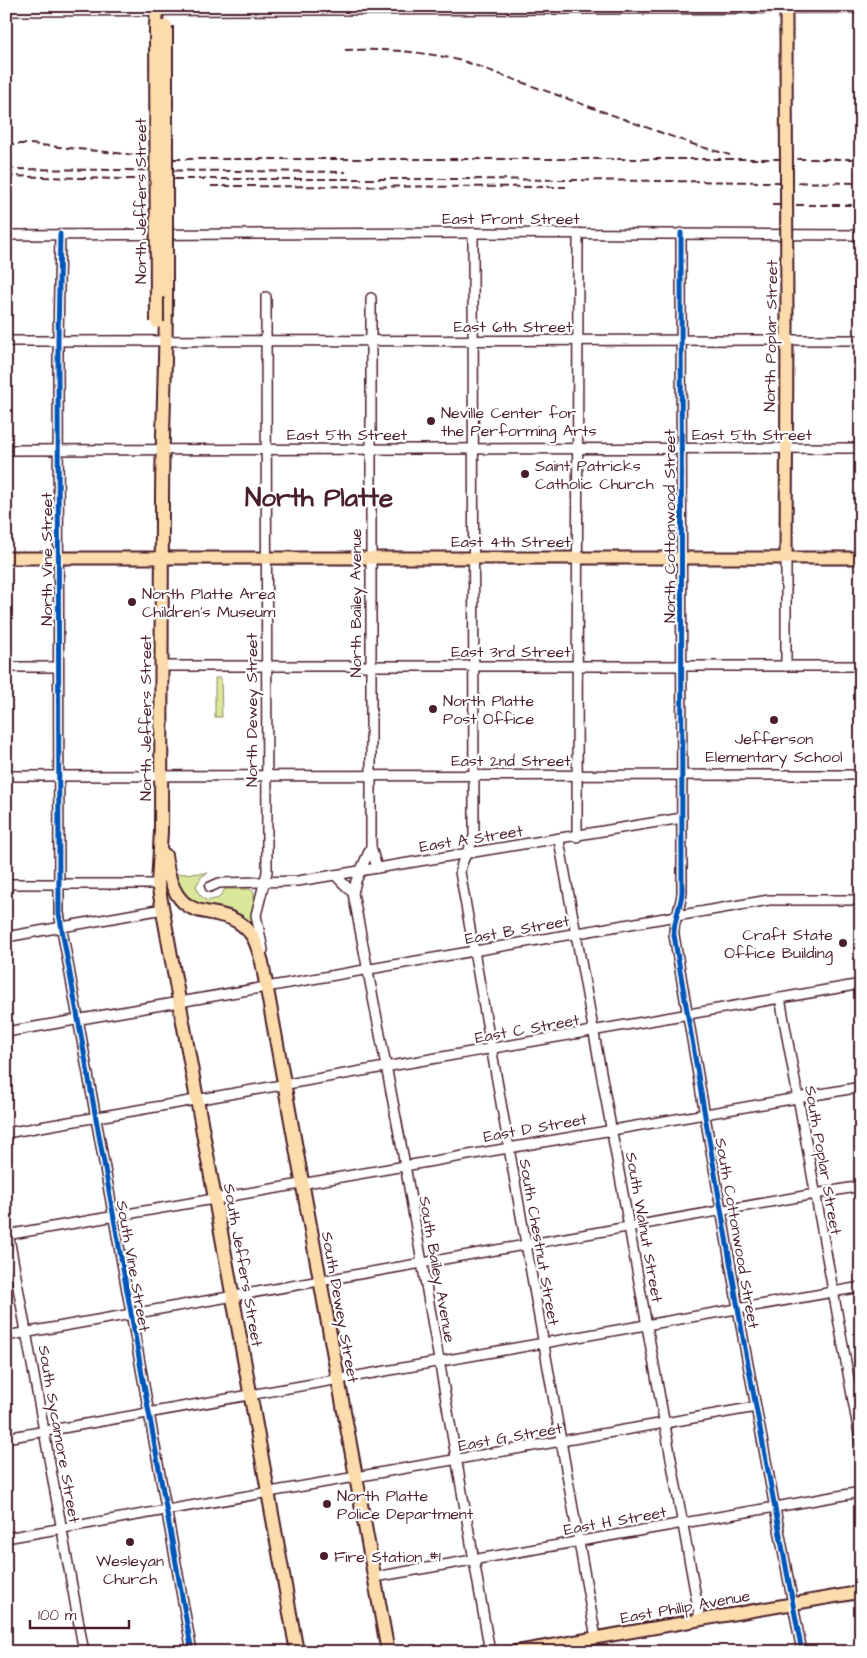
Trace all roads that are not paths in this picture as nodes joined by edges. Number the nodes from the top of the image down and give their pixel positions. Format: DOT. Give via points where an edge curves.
graph roads {
  1 [pos="680,7"];
  2 [pos="786,7"];
  3 [pos="57,8"];
  4 [pos="161,8"];
  5 [pos="265,8"];
  6 [pos="367,8"];
  7 [pos="473,8"];
  8 [pos="577,8"];
  9 [pos="861,8"];
  10 [pos="6,11"];
  11 [pos="473,233"];
  12 [pos="578,233"];
  13 [pos="681,233"];
  14 [pos="60,234"];
  15 [pos="6,235"];
  16 [pos="861,235"];
  17 [pos="266,298"];
  18 [pos="371,298"];
  19 [pos="58,340"];
  20 [pos="162,340"];
  21 [pos="267,340"];
  22 [pos="682,340"];
  23 [pos="786,340"];
  24 [pos="861,340"];
  25 [pos="6,341"];
  26 [pos="370,341"];
  27 [pos="577,341"];
  28 [pos="473,342"];
  29 [pos="474,448"];
  30 [pos="578,448"];
  31 [pos="861,448"];
  32 [pos="163,449"];
  33 [pos="370,449"];
  34 [pos="682,449"];
  35 [pos="785,449"];
  36 [pos="6,450"];
  37 [pos="58,450"];
  38 [pos="266,450"];
  39 [pos="578,557"];
  40 [pos="682,557"];
  41 [pos="6,558"];
  42 [pos="59,558"];
  43 [pos="162,558"];
  44 [pos="265,558"];
  45 [pos="370,558"];
  46 [pos="475,558"];
  47 [pos="786,558"];
  48 [pos="861,558"];
  49 [pos="162,666"];
  50 [pos="266,666"];
  51 [pos="474,666"];
  52 [pos="578,666"];
  53 [pos="682,666"];
  54 [pos="786,666"];
  55 [pos="861,666"];
  56 [pos="6,667"];
  57 [pos="58,667"];
  58 [pos="370,667"];
  59 [pos="578,774"];
  60 [pos="682,774"];
  61 [pos="861,774"];
  62 [pos="267,775"];
  63 [pos="475,775"];
  64 [pos="6,776"];
  65 [pos="58,776"];
  66 [pos="162,776"];
  67 [pos="371,776"];
  68 [pos="682,818"];
  69 [pos="162,830"];
  70 [pos="577,837"];
  71 [pos="559,840"];
  72 [pos="371,847"];
  73 [pos="468,853"];
  74 [pos="377,868"];
  75 [pos="360,872"];
  76 [pos="335,875"];
  77 [pos="264,882"];
  78 [pos="6,884"];
  79 [pos="59,884"];
  80 [pos="158,884"];
  81 [pos="210,887"];
  82 [pos="353,893"];
  83 [pos="861,900"];
  84 [pos="163,909"];
  85 [pos="678,915"];
  86 [pos="61,927"];
  87 [pos="576,934"];
  88 [pos="6,937"];
  89 [pos="254,940"];
  90 [pos="474,952"];
  91 [pos="264,968"];
  92 [pos="367,970"];
  93 [pos="861,984"];
  94 [pos="268,985"];
  95 [pos="780,998"];
  96 [pos="180,1001"];
  97 [pos="687,1015"];
  98 [pos="77,1019"];
  99 [pos="594,1031"];
  100 [pos="6,1032"];
  101 [pos="490,1049"];
  102 [pos="386,1067"];
  103 [pos="285,1085"];
  104 [pos="861,1087"];
  105 [pos="798,1098"];
  106 [pos="198,1100"];
  107 [pos="705,1114"];
  108 [pos="95,1118"];
  109 [pos="612,1129"];
  110 [pos="6,1134"];
  111 [pos="507,1147"];
  112 [pos="404,1165"];
  113 [pos="302,1184"];
  114 [pos="861,1186"];
  115 [pos="815,1194"];
  116 [pos="216,1199"];
  117 [pos="722,1211"];
  118 [pos="113,1216"];
  119 [pos="6,1221"];
  120 [pos="629,1228"];
  121 [pos="8,1234"];
  122 [pos="525,1246"];
  123 [pos="422,1265"];
  124 [pos="320,1282"];
  125 [pos="861,1287"];
  126 [pos="833,1292"];
  127 [pos="234,1297"];
  128 [pos="738,1310"];
  129 [pos="131,1315"];
  130 [pos="647,1326"];
  131 [pos="26,1333"];
  132 [pos="6,1336"];
  133 [pos="543,1344"];
  134 [pos="440,1363"];
  135 [pos="338,1381"];
  136 [pos="252,1396"];
  137 [pos="756,1407"];
  138 [pos="148,1414"];
  139 [pos="665,1423"];
  140 [pos="44,1431"];
  141 [pos="6,1438"];
  142 [pos="561,1443"];
  143 [pos="861,1446"];
  144 [pos="457,1460"];
  145 [pos="356,1478"];
  146 [pos="861,1492"];
  147 [pos="269,1493"];
  148 [pos="775,1507"];
  149 [pos="166,1510"];
  150 [pos="682,1523"];
  151 [pos="61,1528"];
  152 [pos="6,1538"];
  153 [pos="579,1541"];
  154 [pos="474,1560"];
  155 [pos="375,1577"];
  156 [pos="861,1592"];
  157 [pos="793,1603"];
  158 [pos="700,1620"];
  159 [pos="596,1638"];
  160 [pos="84,1652"];
  161 [pos="192,1652"];
  162 [pos="297,1652"];
  163 [pos="388,1652"];
  164 [pos="490,1652"];
  165 [pos="514,1652"];
  166 [pos="802,1652"];
  1 -- 2 [label="street"];
  1 -- 8 [label="street"];
  2 -- 9 [label="street"];
  2 -- 23 [label="main road, North Poplar Street, bridge"];
  3 -- 4 [label="street"];
  3 -- 10 [label="street"];
  4 -- 5 [label="street"];
  4 -- 20 [label="highway, North Jeffers Street, bridge"];
  5 -- 6 [label="street"];
  6 -- 7 [label="street"];
  7 -- 8 [label="street"];
  11 -- 12 [label="street, East Front Street"];
  11 -- 14 [label="street, East Front Street"];
  11 -- 28 [label="street, South Chestnut Street"];
  12 -- 13 [label="street, East Front Street"];
  12 -- 27 [label="street"];
  13 -- 16 [label="street, East Front Street"];
  13 -- 22 [label="street, North Cottonwood Street"];
  14 -- 15 [label="street, East Front Street"];
  14 -- 19 [label="street, North Vine Street"];
  17 -- 21 [label="street, North Dewey Street"];
  18 -- 26 [label="street, North Bailey Avenue"];
  19 -- 20 [label="street, East 6th Street"];
  19 -- 25 [label="street, East 6th Street"];
  19 -- 37 [label="street, North Vine Street"];
  20 -- 21 [label="street, East 6th Street"];
  20 -- 32 [label="highway, North Jeffers Street" via="166,372"];
  21 -- 26 [label="street, East 6th Street"];
  21 -- 38 [label="street, North Dewey Street"];
  22 -- 23 [label="street, East 6th Street"];
  22 -- 27 [label="street, East 6th Street"];
  22 -- 34 [label="street, North Cottonwood Street"];
  23 -- 24 [label="street, East 6th Street"];
  23 -- 35 [label="main road, North Poplar Street"];
  26 -- 28 [label="street, East 6th Street"];
  26 -- 33 [label="street, North Bailey Avenue"];
  27 -- 28 [label="street, East 6th Street"];
  27 -- 30 [label="street"];
  28 -- 29 [label="street, South Chestnut Street"];
  29 -- 30 [label="street, East 5th Street"];
  29 -- 33 [label="street, East 5th Street"];
  29 -- 46 [label="street, South Chestnut Street"];
  30 -- 34 [label="street, East 5th Street"];
  30 -- 39 [label="street"];
  31 -- 35 [label="street, East 5th Street"];
  32 -- 37 [label="street, East 5th Street"];
  32 -- 38 [label="street, East 5th Street"];
  32 -- 43 [label="highway, North Jeffers Street"];
  33 -- 38 [label="street, East 5th Street"];
  33 -- 45 [label="street, North Bailey Avenue"];
  34 -- 35 [label="street, East 5th Street"];
  34 -- 40 [label="street, North Cottonwood Street"];
  35 -- 47 [label="main road, North Poplar Street"];
  36 -- 37 [label="street, East 5th Street"];
  37 -- 42 [label="street, North Vine Street"];
  38 -- 44 [label="street, North Dewey Street"];
  39 -- 40 [label="main road, East 4th Street"];
  39 -- 46 [label="main road, East 4th Street"];
  39 -- 52 [label="street"];
  40 -- 47 [label="main road, East 4th Street"];
  40 -- 53 [label="street, North Cottonwood Street"];
  41 -- 42 [label="main road, East 4th Street"];
  42 -- 43 [label="main road, East 4th Street"];
  42 -- 57 [label="street, North Vine Street"];
  43 -- 44 [label="main road, East 4th Street"];
  43 -- 49 [label="highway, North Jeffers Street"];
  44 -- 45 [label="main road, East 4th Street"];
  44 -- 50 [label="street, North Dewey Street"];
  45 -- 46 [label="main road, East 4th Street"];
  45 -- 58 [label="street, North Bailey Avenue"];
  46 -- 51 [label="street, South Chestnut Street"];
  47 -- 48 [label="main road, East 4th Street"];
  47 -- 54 [label="street, North Poplar Street"];
  49 -- 50 [label="street, East 3rd Street"];
  49 -- 66 [label="highway, North Jeffers Street"];
  50 -- 58 [label="street, East 3rd Street"];
  50 -- 62 [label="street, North Dewey Street"];
  51 -- 52 [label="street, East 3rd Street"];
  51 -- 58 [label="street, East 3rd Street"];
  51 -- 63 [label="street, South Chestnut Street"];
  52 -- 53 [label="street, East 3rd Street"];
  52 -- 59 [label="street"];
  53 -- 54 [label="street, East 3rd Street"];
  53 -- 60 [label="street, North Cottonwood Street"];
  54 -- 55 [label="street, East 3rd Street"];
  56 -- 57 [label="street"];
  57 -- 65 [label="street, North Vine Street"];
  58 -- 67 [label="street, North Bailey Avenue"];
  59 -- 60 [label="street, East 2nd Street"];
  59 -- 63 [label="street, East 2nd Street"];
  59 -- 70 [label="street"];
  60 -- 61 [label="street, East 2nd Street"];
  60 -- 68 [label="street, North Cottonwood Street"];
  62 -- 66 [label="street, East 2nd Street"];
  62 -- 67 [label="street, East 2nd Street"];
  62 -- 77 [label="street, North Dewey Street" via="267,872"];
  63 -- 67 [label="street, East 2nd Street"];
  63 -- 73 [label="street, South Chestnut Street" via="474,836"];
  64 -- 65 [label="street, East 2nd Street"];
  65 -- 66 [label="street, East 2nd Street"];
  65 -- 79 [label="street, North Vine Street"];
  66 -- 69 [label="highway, North Jeffers Street"];
  67 -- 72 [label="street, North Bailey Avenue"];
  68 -- 70 [label="street, East A Street"];
  68 -- 85 [label="street, South Cottonwood Street" via="682,902"];
  69 -- 80 [label="highway, North Jeffers Street"];
  69 -- 89 [label="highway, North Jeffers Street" via="169,880 181,901 196,910 236,922 247,929"];
  70 -- 71 [label="street, East A Street"];
  71 -- 73 [label="street, East A Street"];
  71 -- 87 [label="street, South Walnut Street"];
  72 -- 74 [label="street, North Bailey Avenue"];
  72 -- 75 [label="street, North Bailey Avenue"];
  73 -- 74 [label="street, East A Street"];
  73 -- 90 [label="street, South Chestnut Street" via="460,872"];
  74 -- 75 [label="street, East A Street"];
  75 -- 76 [label="street, East A Street"];
  75 -- 82 [label="street, South Bailey Avenue"];
  76 -- 77 [label="street, East A Street"];
  76 -- 82 [label="street"];
  77 -- 81 [label="street, East A Street" via="219,883"];
  77 -- 91 [label="street, South Dewey Street" via="256,915"];
  78 -- 79 [label="street"];
  79 -- 80 [label="street"];
  79 -- 86 [label="street, South Vine Street"];
  80 -- 84 [label="highway, South Jeffers Street"];
  82 -- 92 [label="street, South Bailey Avenue"];
  83 -- 85 [label="street, East B Street" via="769,900"];
  84 -- 86 [label="street"];
  84 -- 96 [label="highway, South Jeffers Street"];
  85 -- 87 [label="street, East B Street"];
  85 -- 97 [label="street, South Cottonwood Street" via="673,924"];
  86 -- 88 [label="street"];
  86 -- 98 [label="street, South Vine Street"];
  87 -- 90 [label="street, East B Street"];
  87 -- 99 [label="street, South Walnut Street"];
  89 -- 91 [label="highway, South Dewey Street"];
  90 -- 92 [label="street, East B Street"];
  90 -- 101 [label="street, South Chestnut Street"];
  91 -- 94 [label="highway, South Dewey Street"];
  92 -- 94 [label="street, East B Street"];
  92 -- 102 [label="street, South Bailey Avenue"];
  93 -- 95 [label="street, East C Street"];
  94 -- 96 [label="street, East B Street"];
  94 -- 103 [label="highway, South Dewey Street"];
  95 -- 97 [label="street, East C Street"];
  95 -- 105 [label="street, South Poplar Street"];
  96 -- 98 [label="street, East B Street"];
  96 -- 106 [label="highway, South Jeffers Street"];
  97 -- 99 [label="street, East C Street"];
  97 -- 107 [label="street, South Cottonwood Street"];
  98 -- 100 [label="street, East B Street"];
  98 -- 108 [label="street, South Vine Street"];
  99 -- 101 [label="street, East C Street"];
  99 -- 109 [label="street, South Walnut Street"];
  101 -- 102 [label="street, East C Street"];
  101 -- 111 [label="street, South Chestnut Street"];
  102 -- 103 [label="street, East C Street"];
  102 -- 112 [label="street, South Bailey Avenue"];
  103 -- 106 [label="street, East C Street"];
  103 -- 113 [label="highway, South Dewey Street"];
  104 -- 105 [label="street, East D Street"];
  105 -- 107 [label="street, East D Street"];
  105 -- 115 [label="street, South Poplar Street"];
  106 -- 108 [label="street, East C Street"];
  106 -- 116 [label="highway, South Jeffers Street"];
  107 -- 109 [label="street, East D Street"];
  107 -- 117 [label="street, South Cottonwood Street"];
  108 -- 110 [label="street, East C Street"];
  108 -- 118 [label="street, South Vine Street"];
  109 -- 111 [label="street, East D Street"];
  109 -- 120 [label="street, South Walnut Street"];
  111 -- 112 [label="street, East D Street"];
  111 -- 122 [label="street, South Chestnut Street"];
  112 -- 113 [label="street, East D Street"];
  112 -- 123 [label="street, South Bailey Avenue"];
  113 -- 116 [label="street, East D Street"];
  113 -- 124 [label="highway, South Dewey Street"];
  114 -- 115 [label="street"];
  115 -- 117 [label="street"];
  115 -- 126 [label="street, South Poplar Street"];
  116 -- 118 [label="street, East D Street"];
  116 -- 127 [label="highway, South Jeffers Street"];
  117 -- 120 [label="street"];
  117 -- 128 [label="street, South Cottonwood Street"];
  118 -- 121 [label="street, East D Street"];
  118 -- 129 [label="street, South Vine Street"];
  119 -- 121 [label="street, South Sycamore Street"];
  120 -- 122 [label="street"];
  120 -- 130 [label="street, South Walnut Street"];
  121 -- 131 [label="street, South Sycamore Street"];
  122 -- 123 [label="street"];
  122 -- 133 [label="street, South Chestnut Street"];
  123 -- 124 [label="street"];
  123 -- 134 [label="street, South Bailey Avenue"];
  124 -- 127 [label="street"];
  124 -- 135 [label="highway, South Dewey Street"];
  125 -- 126 [label="street"];
  126 -- 128 [label="street"];
  126 -- 143 [label="street, South Poplar Street"];
  127 -- 129 [label="street"];
  127 -- 136 [label="highway, South Jeffers Street"];
  128 -- 130 [label="street"];
  128 -- 137 [label="street, South Cottonwood Street"];
  129 -- 131 [label="street"];
  129 -- 138 [label="street, South Vine Street"];
  130 -- 133 [label="street"];
  130 -- 139 [label="street, South Walnut Street"];
  131 -- 132 [label="street"];
  131 -- 140 [label="street, South Sycamore Street"];
  133 -- 134 [label="street"];
  133 -- 142 [label="street, South Chestnut Street"];
  134 -- 135 [label="street"];
  134 -- 144 [label="street, South Bailey Avenue"];
  135 -- 136 [label="street"];
  135 -- 145 [label="highway, South Dewey Street"];
  136 -- 138 [label="street"];
  136 -- 147 [label="highway, South Jeffers Street"];
  137 -- 139 [label="street, East G Street"];
  137 -- 148 [label="street, South Cottonwood Street"];
  138 -- 140 [label="street"];
  138 -- 149 [label="street, South Vine Street"];
  139 -- 142 [label="street, East G Street"];
  139 -- 150 [label="street, South Walnut Street"];
  140 -- 141 [label="street"];
  140 -- 151 [label="street, South Sycamore Street"];
  142 -- 144 [label="street, East G Street"];
  142 -- 153 [label="street, South Chestnut Street"];
  144 -- 145 [label="street, East G Street"];
  144 -- 154 [label="street, South Bailey Avenue"];
  145 -- 147 [label="street, East G Street"];
  145 -- 155 [label="highway, South Dewey Street"];
  146 -- 148 [label="street, East H Street"];
  147 -- 149 [label="street, East G Street"];
  147 -- 162 [label="highway, South Jeffers Street"];
  148 -- 150 [label="street, East H Street"];
  148 -- 157 [label="street, South Cottonwood Street"];
  149 -- 151 [label="street, East G Street"];
  149 -- 161 [label="street, South Vine Street"];
  150 -- 153 [label="street, East H Street"];
  150 -- 158 [label="street, South Walnut Street"];
  151 -- 152 [label="street, East G Street"];
  151 -- 160 [label="street, South Sycamore Street"];
  153 -- 154 [label="street, East H Street"];
  153 -- 159 [label="street, South Chestnut Street"];
  154 -- 155 [label="street, East H Street"];
  154 -- 164 [label="street, South Bailey Avenue"];
  155 -- 163 [label="highway, South Dewey Street"];
  156 -- 157 [label="main road, East Philip Avenue"];
  157 -- 158 [label="main road, East Philip Avenue"];
  157 -- 166 [label="street, South Cottonwood Street"];
  158 -- 159 [label="main road, East Philip Avenue"];
  159 -- 165 [label="main road, East Philip Avenue"];
}
